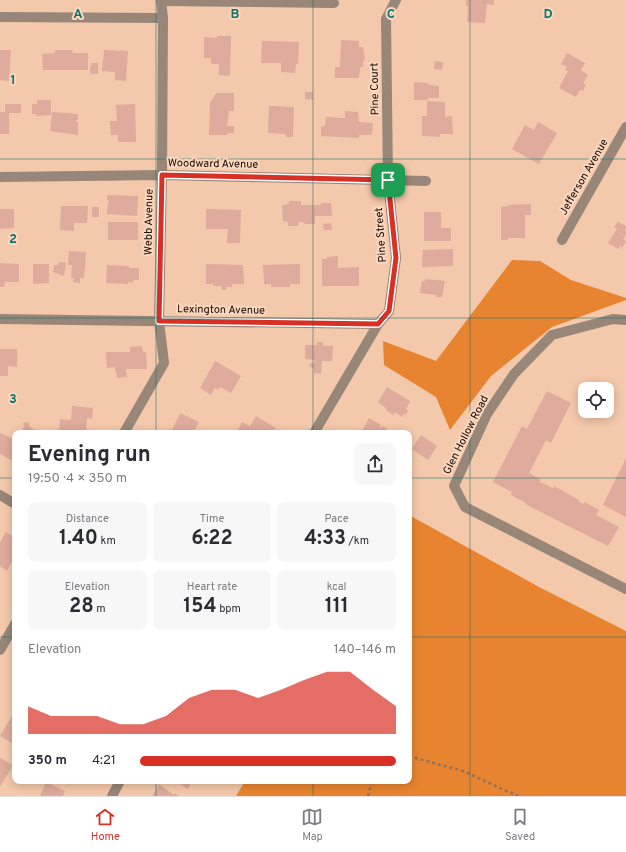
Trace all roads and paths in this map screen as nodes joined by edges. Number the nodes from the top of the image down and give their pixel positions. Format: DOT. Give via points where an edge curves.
graph roads {
  1 [pos="161,0"];
  2 [pos="396,0"];
  3 [pos="334,3"];
  4 [pos="0,17"];
  5 [pos="163,18"];
  6 [pos="626,127"];
  7 [pos="162,175"];
  8 [pos="0,177"];
  9 [pos="388,180"];
  10 [pos="426,181"];
  11 [pos="562,240"];
  12 [pos="0,319"];
  13 [pos="626,320"];
  14 [pos="159,321"];
  15 [pos="378,324"];
  16 [pos="126,430"];
  17 [pos="316,430"];
  18 [pos="0,496"];
  19 [pos="12,502"];
  20 [pos="626,589"];
  21 [pos="12,629"];
  22 [pos="0,650"];
  23 [pos="412,757"];
  24 [pos="118,784"];
  25 [pos="371,784"];
  26 [pos="112,796"];
  27 [pos="368,796"];
  28 [pos="518,796"];
  1 -- 3 [label="street"];
  1 -- 5 [label="street, Webb Avenue"];
  2 -- 9 [label="street, Pine Court" via="386,19"];
  4 -- 5 [label="street"];
  5 -- 7 [label="street, Webb Avenue"];
  6 -- 11 [label="street, Jefferson Avenue"];
  7 -- 8 [label="street, Woodward Avenue"];
  7 -- 9 [label="street, Woodward Avenue"];
  7 -- 14 [label="street, Webb Avenue"];
  9 -- 10 [label="street, Woodward Avenue"];
  9 -- 15 [label="street, Pine Street" via="396,258 389,311"];
  12 -- 14 [label="street, Lexington Avenue"];
  13 -- 20 [label="street, Glen Hollow Road" via="613,318 552,335 514,374 487,414 454,486 465,507"];
  14 -- 15 [label="street, Lexington Avenue"];
  14 -- 16 [label="street, Webb Avenue" via="164,363"];
  15 -- 17 [label="street"];
  18 -- 19 [label="street"];
  21 -- 22 [label="street"];
  23 -- 28 [label="path" via="463,771"];
  24 -- 26 [label="street"];
  25 -- 27 [label="path"];
}
